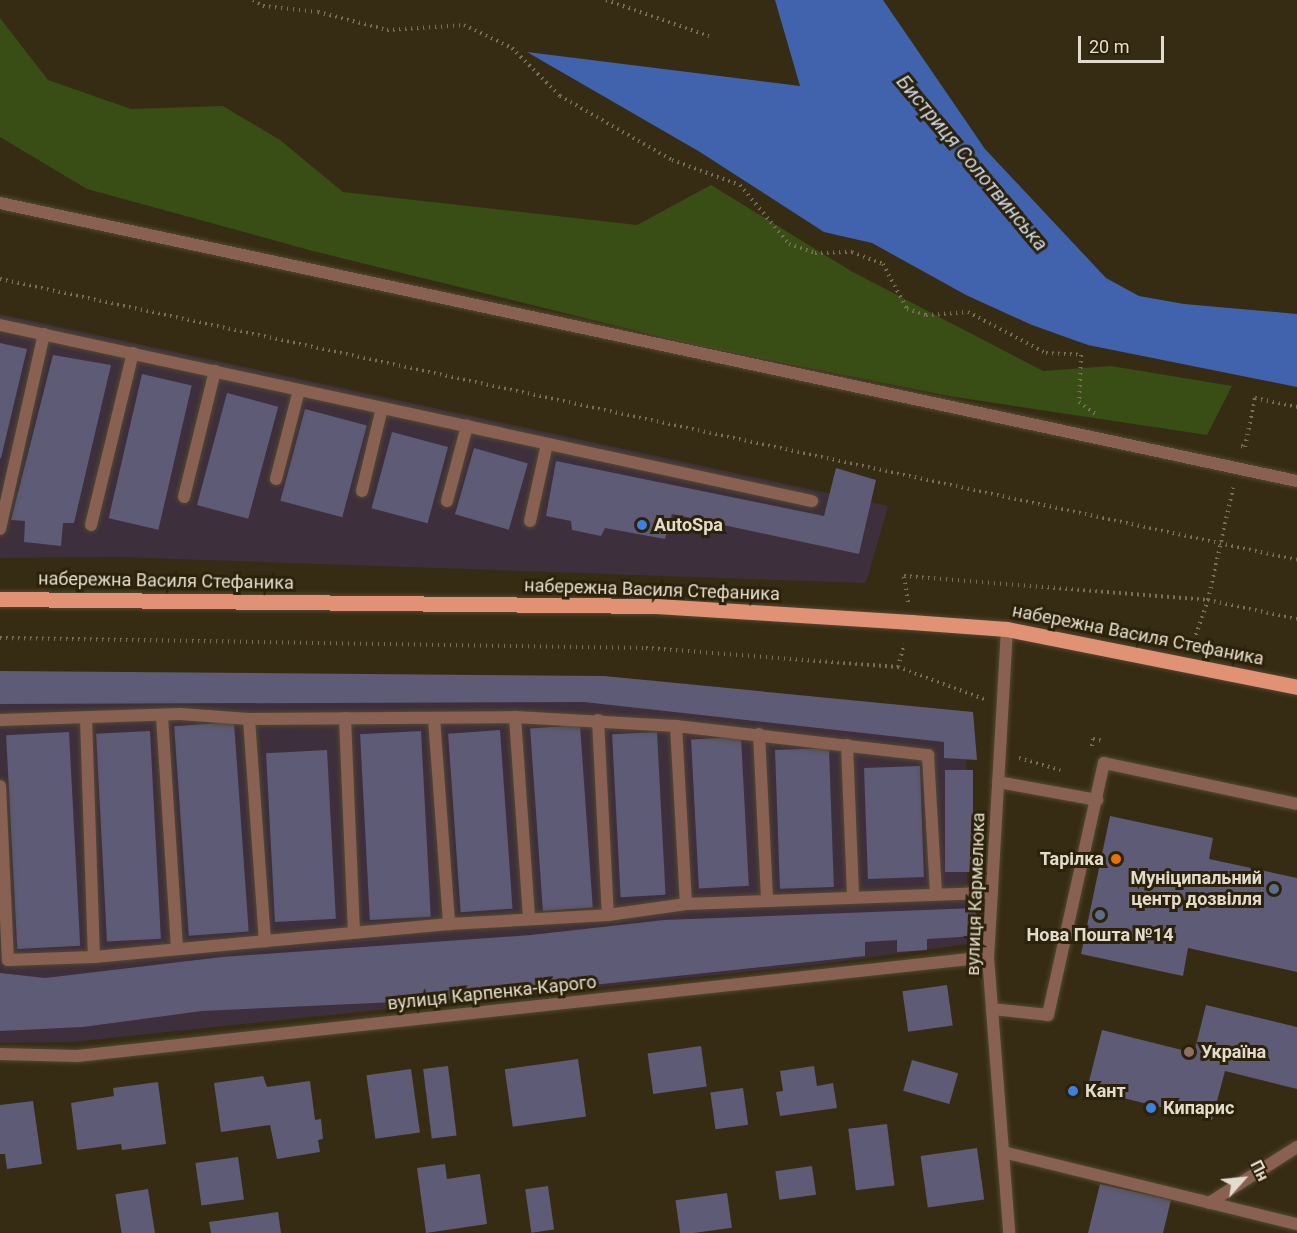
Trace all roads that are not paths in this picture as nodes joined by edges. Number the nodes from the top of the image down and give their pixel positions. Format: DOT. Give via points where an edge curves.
graph roads {
  1 [pos="0,203"];
  2 [pos="0,325"];
  3 [pos="45,334"];
  4 [pos="133,354"];
  5 [pos="215,371"];
  6 [pos="299,390"];
  7 [pos="382,408"];
  8 [pos="467,426"];
  9 [pos="547,444"];
  10 [pos="276,479"];
  11 [pos="1297,481"];
  12 [pos="362,491"];
  13 [pos="184,497"];
  14 [pos="447,501"];
  15 [pos="812,501"];
  16 [pos="530,520"];
  17 [pos="91,525"];
  18 [pos="0,529"];
  19 [pos="0,599"];
  20 [pos="1007,628"];
  21 [pos="1297,687"];
  22 [pos="162,716"];
  23 [pos="515,717"];
  24 [pos="86,718"];
  25 [pos="345,718"];
  26 [pos="434,718"];
  27 [pos="249,719"];
  28 [pos="0,720"];
  29 [pos="598,720"];
  30 [pos="676,726"];
  31 [pos="759,734"];
  32 [pos="848,745"];
  33 [pos="998,782"];
  34 [pos="0,786"];
  35 [pos="1097,800"];
  36 [pos="1297,804"];
  37 [pos="1,857"];
  38 [pos="936,893"];
  39 [pos="992,893"];
  40 [pos="853,896"];
  41 [pos="766,900"];
  42 [pos="686,904"];
  43 [pos="608,915"];
  44 [pos="529,919"];
  45 [pos="449,924"];
  46 [pos="354,933"];
  47 [pos="265,941"];
  48 [pos="177,949"];
  49 [pos="94,957"];
  50 [pos="988,957"];
  51 [pos="992,1009"];
  52 [pos="0,1054"];
  53 [pos="1297,1147"];
  54 [pos="1003,1152"];
  55 [pos="1209,1203"];
  56 [pos="1297,1224"];
  57 [pos="1009,1233"];
  1 -- 11 [label="street"];
  2 -- 3 [label="street"];
  3 -- 4 [label="street"];
  3 -- 18 [label="street"];
  4 -- 5 [label="street"];
  4 -- 17 [label="street"];
  5 -- 6 [label="street"];
  5 -- 13 [label="street"];
  6 -- 7 [label="street"];
  6 -- 10 [label="street"];
  7 -- 8 [label="street"];
  7 -- 12 [label="street"];
  8 -- 9 [label="street"];
  8 -- 14 [label="street"];
  9 -- 15 [label="street"];
  9 -- 16 [label="street"];
  19 -- 20 [label="main road, набережна Василя Стефаника" via="656,606"];
  20 -- 21 [label="main road, набережна Василя Стефаника"];
  20 -- 33 [label="street, вулиця Кармелюка"];
  22 -- 24 [label="street"];
  22 -- 27 [label="street"];
  22 -- 48 [label="street"];
  23 -- 26 [label="street"];
  23 -- 29 [label="street"];
  23 -- 44 [label="street"];
  24 -- 28 [label="street"];
  24 -- 49 [label="street"];
  25 -- 26 [label="street"];
  25 -- 27 [label="street"];
  25 -- 46 [label="street"];
  26 -- 45 [label="street"];
  27 -- 47 [label="street"];
  29 -- 30 [label="street"];
  29 -- 43 [label="street"];
  30 -- 31 [label="street"];
  30 -- 42 [label="street"];
  31 -- 32 [label="street"];
  31 -- 41 [label="street"];
  32 -- 38 [label="street" via="928,755"];
  32 -- 40 [label="street"];
  33 -- 35 [label="street"];
  33 -- 39 [label="street, вулиця Кармелюка"];
  34 -- 37 [label="street"];
  35 -- 36 [label="street" via="1104,763"];
  35 -- 51 [label="street" via="1048,1015"];
  37 -- 49 [label="street" via="8,960"];
  38 -- 39 [label="street"];
  38 -- 40 [label="street"];
  39 -- 50 [label="street, вулиця Кармелюка"];
  40 -- 41 [label="street"];
  41 -- 42 [label="street"];
  42 -- 43 [label="street"];
  43 -- 44 [label="street"];
  44 -- 45 [label="street"];
  45 -- 46 [label="street"];
  46 -- 47 [label="street"];
  47 -- 48 [label="street"];
  48 -- 49 [label="street"];
  50 -- 51 [label="street, вулиця Кармелюка"];
  50 -- 52 [label="street, вулиця Карпенка-Карого" via="77,1056"];
  51 -- 54 [label="street, вулиця Кармелюка"];
  53 -- 55 [label="street"];
  54 -- 55 [label="street"];
  54 -- 57 [label="street, вулиця Кармелюка"];
  55 -- 56 [label="street"];
}
